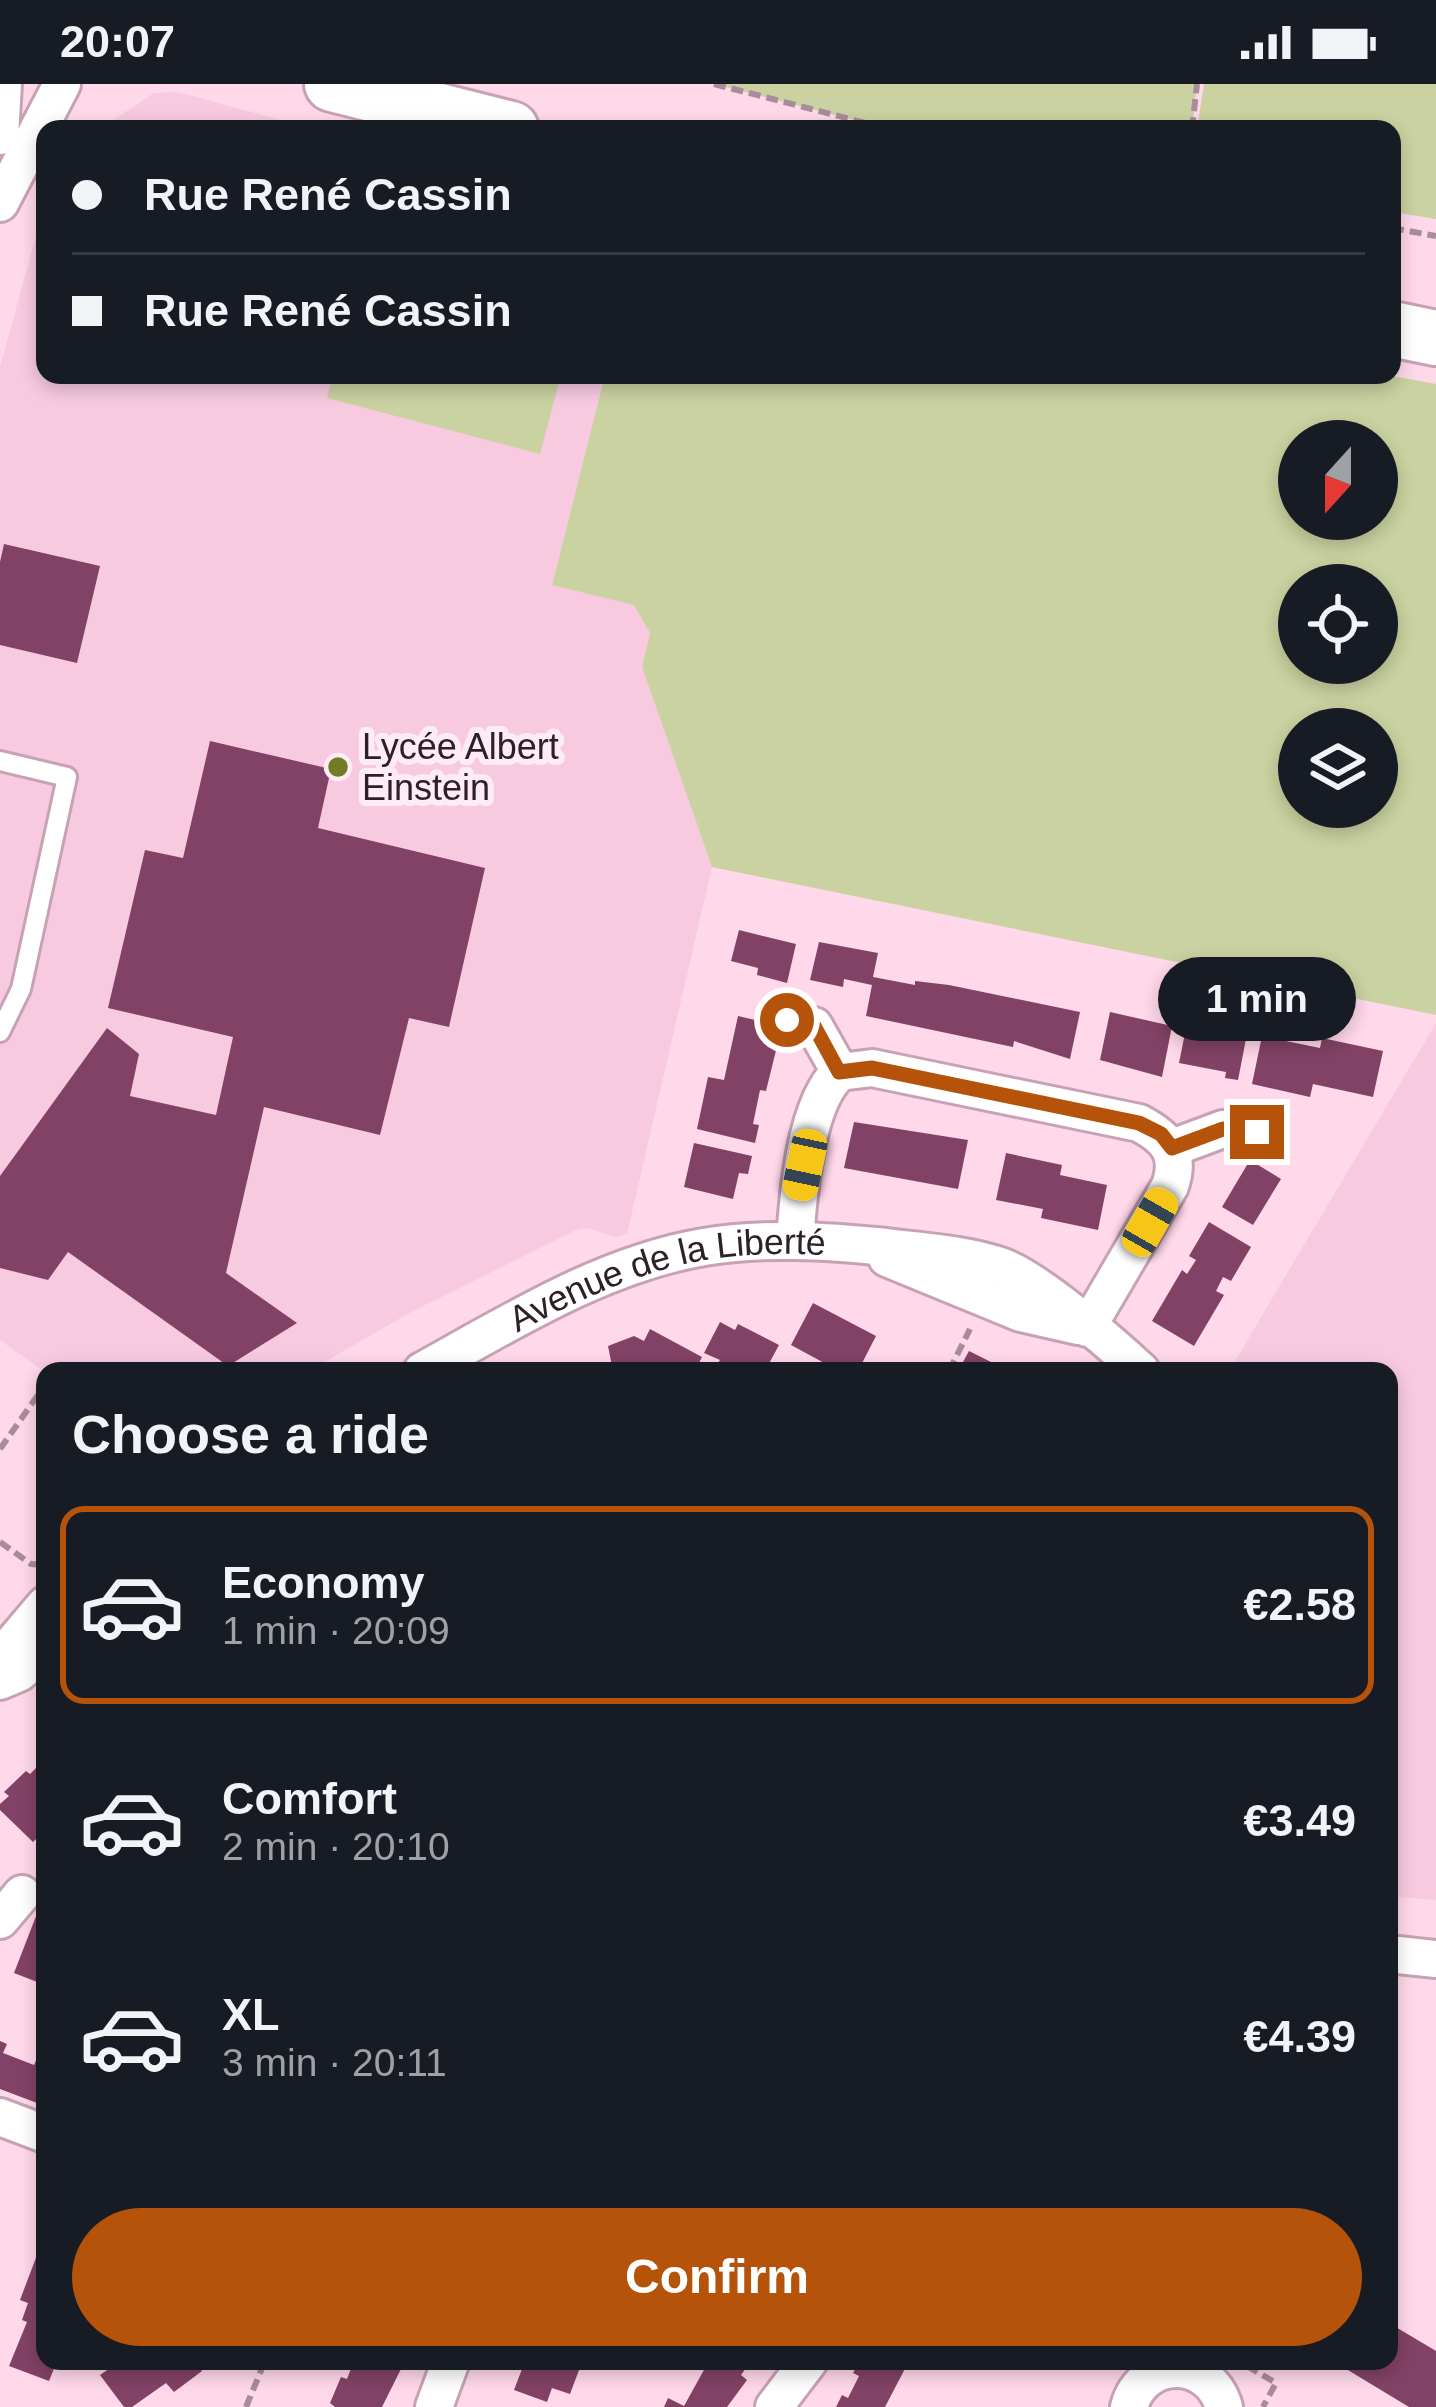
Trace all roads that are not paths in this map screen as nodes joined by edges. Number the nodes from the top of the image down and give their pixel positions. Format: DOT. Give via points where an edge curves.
graph roads {
  1 [pos="2,84"];
  2 [pos="62,84"];
  3 [pos="351,87"];
  4 [pos="43,120"];
  5 [pos="478,120"];
  6 [pos="36,134"];
  7 [pos="0,136"];
  8 [pos="0,203"];
  9 [pos="0,760"];
  10 [pos="787,1020"];
  11 [pos="0,1032"];
  12 [pos="839,1072"];
  13 [pos="1257,1132"];
  14 [pos="1172,1148"];
  15 [pos="795,1241"];
  16 [pos="1088,1328"];
  17 [pos="439,1362"];
  18 [pos="1130,1362"];
  19 [pos="36,1616"];
  20 [pos="36,1659"];
  21 [pos="0,1670"];
  22 [pos="0,1681"];
  23 [pos="1398,1955"];
  24 [pos="1436,1959"];
  25 [pos="0,2117"];
  26 [pos="36,2131"];
  27 [pos="448,2370"];
  28 [pos="802,2370"];
  29 [pos="1159,2370"];
  30 [pos="1176,2370"];
  31 [pos="434,2407"];
  32 [pos="774,2407"];
  33 [pos="1129,2407"];
  34 [pos="1224,2407"];
  1 -- 7 [label="street"];
  2 -- 4 [label="street"];
  3 -- 5 [label="main road"];
  6 -- 8 [label="street"];
  9 -- 11 [label="lane" via="67,777 21,989"];
  10 -- 12 [label="street" via="814,1026"];
  12 -- 14 [label="street" via="872,1068 1139,1123"];
  12 -- 15 [label="street" via="820,1096"];
  13 -- 14 [label="street" via="1223,1129"];
  14 -- 16 [label="street" via="1171,1186"];
  15 -- 16 [label="street, Avenue de la Liberté" via="1003,1267"];
  15 -- 17 [label="street, Avenue de la Liberté" via="654,1259 582,1286"];
  16 -- 18 [label="street, Avenue de la Liberté"];
  19 -- 21 [label="street"];
  20 -- 22 [label="street"];
  23 -- 24 [label="street"];
  25 -- 26 [label="street"];
  27 -- 31 [label="street"];
  28 -- 32 [label="street"];
  29 -- 33 [label="street" via="1138,2385"];
  30 -- 34 [label="street" via="1212,2383"];
}
